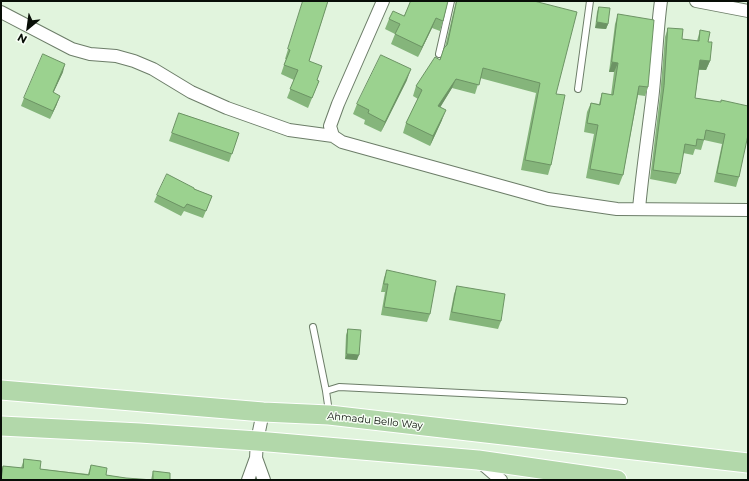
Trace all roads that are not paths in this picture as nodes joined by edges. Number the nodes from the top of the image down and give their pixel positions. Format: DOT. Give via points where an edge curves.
graph roads {
  1 [pos="5,1"];
  2 [pos="383,1"];
  3 [pos="450,1"];
  4 [pos="590,1"];
  5 [pos="661,1"];
  6 [pos="696,1"];
  7 [pos="748,11"];
  8 [pos="1,12"];
  9 [pos="439,54"];
  10 [pos="578,90"];
  11 [pos="333,136"];
  12 [pos="639,209"];
  13 [pos="748,210"];
  14 [pos="313,327"];
  15 [pos="1,390"];
  16 [pos="326,391"];
  17 [pos="624,401"];
  18 [pos="263,412"];
  19 [pos="330,416"];
  20 [pos="1,426"];
  21 [pos="257,449"];
  22 [pos="478,460"];
  23 [pos="748,463"];
  24 [pos="248,480"];
  25 [pos="264,480"];
  26 [pos="501,480"];
  27 [pos="617,480"];
  1 -- 8 [label="street"];
  2 -- 11 [label="street" via="338,104 330,126"];
  3 -- 9 [label="lane"];
  4 -- 10 [label="lane"];
  5 -- 12 [label="street"];
  6 -- 7 [label="street"];
  8 -- 11 [label="street" via="72,49 90,54 116,56 153,69 191,92 227,108 289,130"];
  11 -- 12 [label="street" via="342,142 548,199 610,208"];
  12 -- 13 [label="street"];
  14 -- 16 [label="lane"];
  15 -- 18 [label="main road, Ahmadu Bello Way"];
  16 -- 17 [label="lane" via="339,387"];
  16 -- 19 [label="lane"];
  18 -- 19 [label="main road, Ahmadu Bello Way"];
  18 -- 21 [label="street"];
  19 -- 23 [label="main road, Ahmadu Bello Way"];
  20 -- 21 [label="main road" via="140,433"];
  21 -- 22 [label="main road"];
  21 -- 24 [label="street"];
  21 -- 25 [label="street"];
  22 -- 26 [label="street"];
  22 -- 27 [label="main road"];
}
